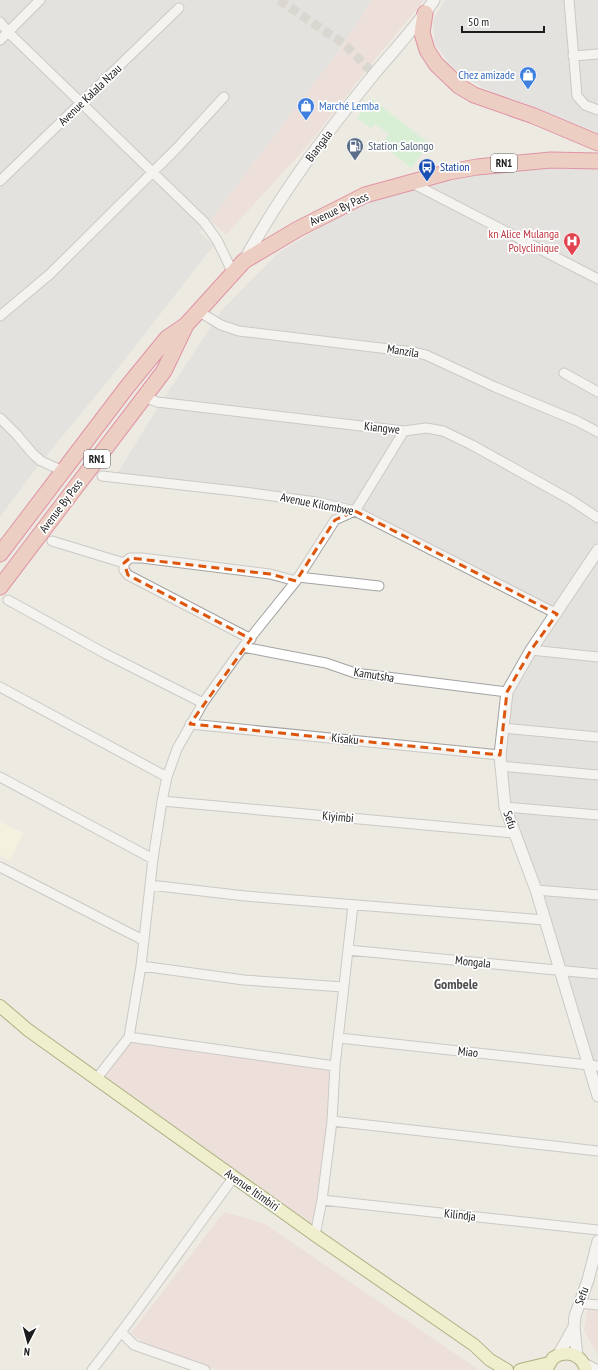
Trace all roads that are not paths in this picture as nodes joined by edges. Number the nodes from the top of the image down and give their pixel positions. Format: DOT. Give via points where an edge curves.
graph roads {
  1 [pos="40,0"];
  2 [pos="434,0"];
  3 [pos="570,0"];
  4 [pos="179,8"];
  5 [pos="425,13"];
  6 [pos="0,22"];
  7 [pos="8,32"];
  8 [pos="0,40"];
  9 [pos="598,54"];
  10 [pos="573,56"];
  11 [pos="224,97"];
  12 [pos="81,103"];
  13 [pos="598,110"];
  14 [pos="598,143"];
  15 [pos="598,161"];
  16 [pos="151,173"];
  17 [pos="0,181"];
  18 [pos="412,183"];
  19 [pos="244,261"];
  20 [pos="233,273"];
  21 [pos="598,279"];
  22 [pos="198,311"];
  23 [pos="0,316"];
  24 [pos="186,325"];
  25 [pos="564,373"];
  26 [pos="598,392"];
  27 [pos="146,397"];
  28 [pos="0,418"];
  29 [pos="404,430"];
  30 [pos="598,432"];
  31 [pos="63,471"];
  32 [pos="102,476"];
  33 [pos="355,511"];
  34 [pos="598,518"];
  35 [pos="52,541"];
  36 [pos="0,554"];
  37 [pos="596,555"];
  38 [pos="124,563"];
  39 [pos="297,579"];
  40 [pos="379,586"];
  41 [pos="0,587"];
  42 [pos="8,600"];
  43 [pos="557,614"];
  44 [pos="251,639"];
  45 [pos="243,647"];
  46 [pos="531,650"];
  47 [pos="598,657"];
  48 [pos="0,687"];
  49 [pos="507,692"];
  50 [pos="203,703"];
  51 [pos="190,724"];
  52 [pos="503,728"];
  53 [pos="598,737"];
  54 [pos="500,760"];
  55 [pos="598,775"];
  56 [pos="0,777"];
  57 [pos="167,777"];
  58 [pos="162,802"];
  59 [pos="505,808"];
  60 [pos="598,815"];
  61 [pos="514,833"];
  62 [pos="153,859"];
  63 [pos="0,867"];
  64 [pos="150,885"];
  65 [pos="536,890"];
  66 [pos="598,895"];
  67 [pos="353,905"];
  68 [pos="544,920"];
  69 [pos="143,940"];
  70 [pos="348,950"];
  71 [pos="141,966"];
  72 [pos="559,971"];
  73 [pos="598,974"];
  74 [pos="343,987"];
  75 [pos="0,1006"];
  76 [pos="129,1037"];
  77 [pos="339,1038"];
  78 [pos="594,1065"];
  79 [pos="335,1066"];
  80 [pos="96,1078"];
  81 [pos="598,1096"];
  82 [pos="332,1121"];
  83 [pos="598,1151"];
  84 [pos="234,1177"];
  85 [pos="322,1200"];
  86 [pos="598,1230"];
  87 [pos="315,1235"];
  88 [pos="598,1241"];
  89 [pos="579,1302"];
  90 [pos="598,1305"];
  91 [pos="574,1328"];
  92 [pos="122,1333"];
  93 [pos="559,1354"];
  94 [pos="582,1363"];
  95 [pos="547,1366"];
  96 [pos="92,1370"];
  97 [pos="205,1370"];
  98 [pos="507,1370"];
  99 [pos="520,1370"];
  100 [pos="598,1370"];
  1 -- 7 [label="street"];
  2 -- 5 [label="street, Biangala"];
  3 -- 10 [label="street"];
  4 -- 12 [label="street, Avenue Kalala Nzau"];
  5 -- 14 [label="highway" via="422,33 427,50 436,64 459,86 474,95 534,116"];
  5 -- 19 [label="street, Biangala" via="311,156 264,224"];
  6 -- 7 [label="street"];
  7 -- 8 [label="street"];
  7 -- 12 [label="street"];
  9 -- 10 [label="street"];
  10 -- 13 [label="street" via="577,96 586,105"];
  11 -- 16 [label="street"];
  12 -- 16 [label="street"];
  12 -- 17 [label="street, Avenue Kalala Nzau"];
  15 -- 18 [label="highway, Avenue By Pass / RN1" via="504,163 450,172"];
  16 -- 20 [label="street" via="204,222 217,240"];
  16 -- 23 [label="street" via="50,274"];
  18 -- 19 [label="highway, Avenue By Pass / RN1" via="365,195 298,229"];
  18 -- 21 [label="street"];
  19 -- 20 [label="highway, Avenue By Pass / RN1"];
  20 -- 22 [label="highway, Avenue By Pass / RN1"];
  22 -- 24 [label="highway, Avenue By Pass / RN1"];
  22 -- 30 [label="street, Manzila" via="221,325 239,331 426,355"];
  24 -- 27 [label="highway, Avenue By Pass / RN1" via="164,371"];
  24 -- 31 [label="highway, Avenue By Pass / RN1" via="167,338"];
  25 -- 26 [label="street"];
  27 -- 29 [label="street, Kiangwe" via="157,402"];
  27 -- 41 [label="highway, Avenue By Pass / RN1"];
  28 -- 31 [label="street" via="41,461"];
  29 -- 33 [label="street"];
  29 -- 34 [label="street, Kiangwe" via="426,428 443,431 571,500"];
  31 -- 36 [label="highway, Avenue By Pass / RN1"];
  32 -- 33 [label="street, Avenue Kilombwe" via="244,492 316,502"];
  33 -- 39 [label="street" via="335,520"];
  33 -- 43 [label="street, Avenue Kilombwe"];
  35 -- 38 [label="street"];
  37 -- 43 [label="street, Sefu"];
  38 -- 39 [label="street" via="130,558 142,558"];
  38 -- 44 [label="street" via="124,570 128,575"];
  39 -- 40 [label="street"];
  39 -- 44 [label="street"];
  42 -- 50 [label="street"];
  43 -- 46 [label="street, Sefu"];
  44 -- 45 [label="street"];
  45 -- 49 [label="street, Kamutsha" via="326,664 355,673"];
  45 -- 50 [label="street"];
  46 -- 47 [label="street"];
  46 -- 49 [label="street, Sefu"];
  48 -- 57 [label="street"];
  49 -- 52 [label="street, Sefu"];
  50 -- 51 [label="street"];
  51 -- 54 [label="street, Kisaku"];
  51 -- 57 [label="street"];
  52 -- 53 [label="street"];
  52 -- 54 [label="street, Sefu"];
  54 -- 55 [label="street, Kisaku"];
  54 -- 59 [label="street, Sefu"];
  56 -- 62 [label="street"];
  57 -- 58 [label="street"];
  58 -- 61 [label="street, Kiyimbi"];
  58 -- 62 [label="street"];
  59 -- 60 [label="street"];
  59 -- 61 [label="street, Sefu"];
  61 -- 65 [label="street, Sefu"];
  62 -- 64 [label="street"];
  63 -- 69 [label="street"];
  64 -- 67 [label="street"];
  64 -- 69 [label="street"];
  65 -- 66 [label="street"];
  65 -- 68 [label="street, Sefu"];
  67 -- 68 [label="street"];
  67 -- 70 [label="street"];
  68 -- 72 [label="street, Sefu"];
  69 -- 71 [label="street"];
  70 -- 72 [label="street, Mongala"];
  70 -- 74 [label="street"];
  71 -- 74 [label="street" via="244,980"];
  71 -- 76 [label="street"];
  72 -- 73 [label="street, Mongala"];
  72 -- 78 [label="street, Sefu"];
  74 -- 77 [label="street"];
  75 -- 80 [label="main road, Avenue Itimbiri" via="28,1030"];
  76 -- 79 [label="street"];
  76 -- 80 [label="street"];
  77 -- 78 [label="street, Miao"];
  77 -- 79 [label="street"];
  78 -- 81 [label="street, Sefu"];
  79 -- 82 [label="street"];
  80 -- 84 [label="main road, Avenue Itimbiri"];
  82 -- 83 [label="street"];
  82 -- 85 [label="street"];
  84 -- 87 [label="main road, Avenue Itimbiri"];
  84 -- 92 [label="street"];
  85 -- 86 [label="street, Kilindja"];
  85 -- 87 [label="street"];
  87 -- 98 [label="main road, Avenue Itimbiri"];
  88 -- 89 [label="street, Sefu" via="588,1280"];
  89 -- 90 [label="street"];
  89 -- 91 [label="street, Sefu"];
  91 -- 93 [label="street"];
  91 -- 94 [label="street"];
  92 -- 96 [label="street"];
  92 -- 97 [label="street" via="134,1345"];
  93 -- 94 [label="main road" via="566,1353"];
  93 -- 95 [label="main road"];
  94 -- 100 [label="street"];
  95 -- 99 [label="main road"];
}
